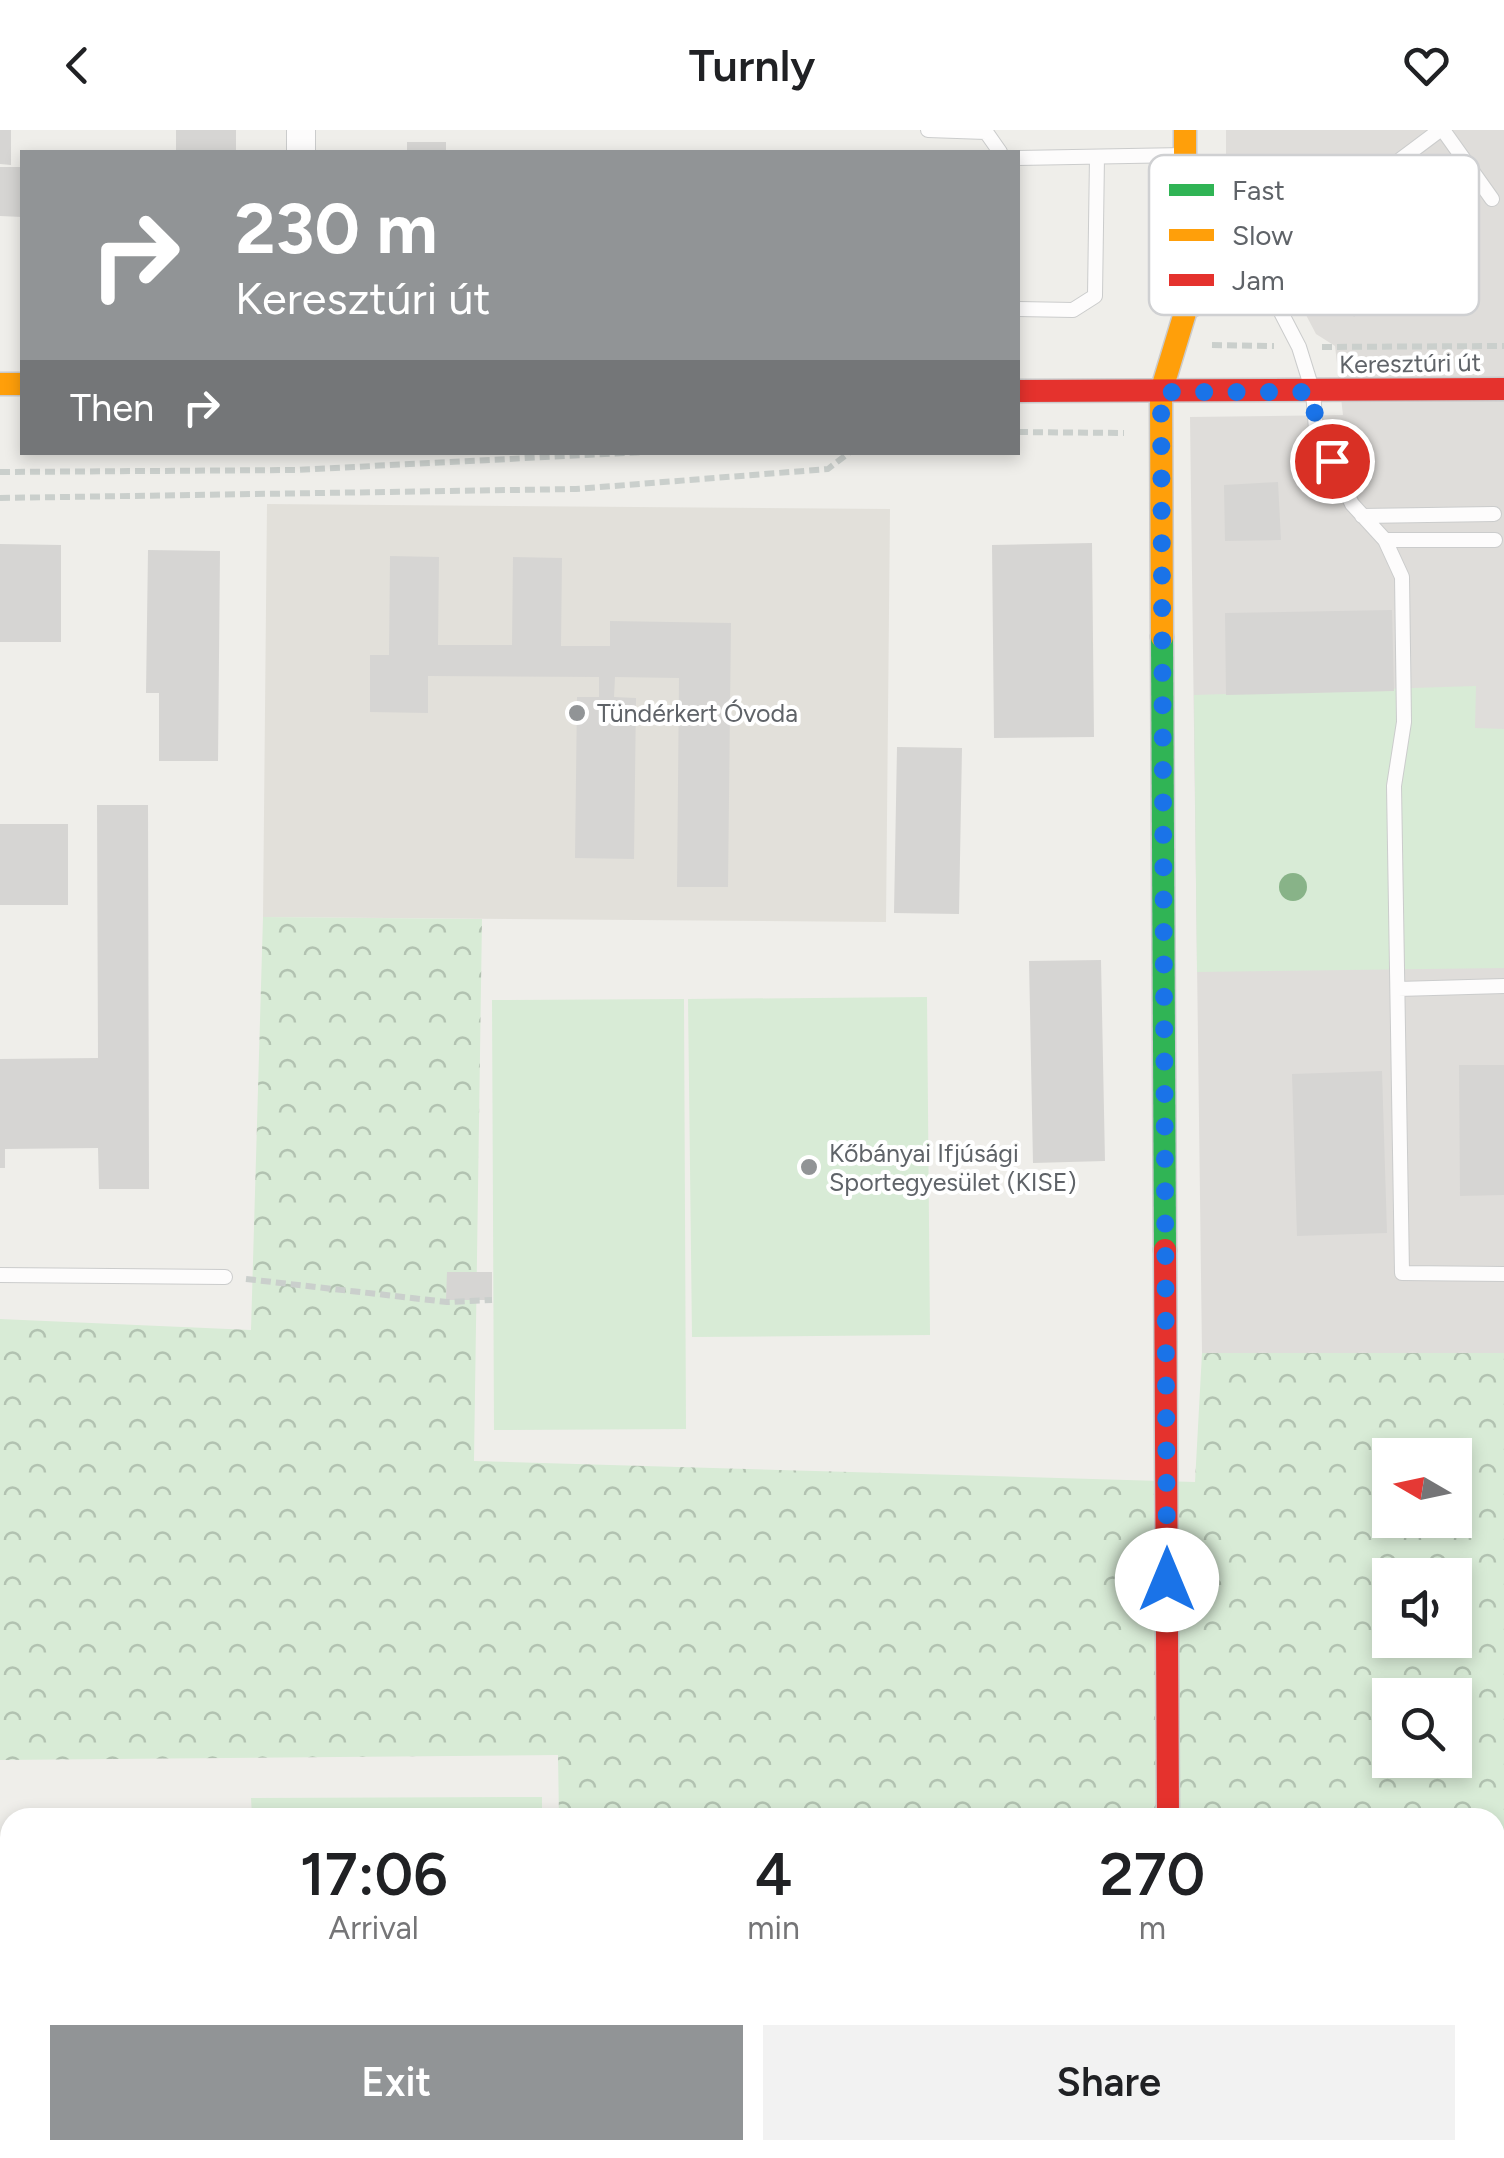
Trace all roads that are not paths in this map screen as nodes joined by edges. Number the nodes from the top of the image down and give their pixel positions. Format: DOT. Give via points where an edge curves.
graph roads {
  1 [pos="928,130"];
  2 [pos="1185,130"];
  3 [pos="1442,130"];
  4 [pos="999,150"];
  5 [pos="1185,155"];
  6 [pos="1409,155"];
  7 [pos="1460,155"];
  8 [pos="1149,156"];
  9 [pos="1020,158"];
  10 [pos="1097,158"];
  11 [pos="1479,181"];
  12 [pos="1492,199"];
  13 [pos="1020,309"];
  14 [pos="1184,315"];
  15 [pos="1282,315"];
  16 [pos="1504,388"];
  17 [pos="1020,391"];
  18 [pos="1161,392"];
  19 [pos="1313,392"];
  20 [pos="1494,514"];
  21 [pos="1362,516"];
  22 [pos="1384,540"];
  23 [pos="1494,540"];
  24 [pos="1504,986"];
  25 [pos="1398,988"];
  26 [pos="1504,1274"];
  27 [pos="0,1275"];
  28 [pos="225,1276"];
  29 [pos="1168,1808"];
  1 -- 4 [label="lane" via="986,132"];
  2 -- 5 [label="street"];
  3 -- 6 [label="lane"];
  3 -- 7 [label="lane"];
  8 -- 10 [label="lane"];
  9 -- 10 [label="lane"];
  10 -- 13 [label="lane" via="1095,296 1073,310"];
  11 -- 12 [label="lane"];
  14 -- 18 [label="street"];
  15 -- 19 [label="lane"];
  16 -- 19 [label="street, Keresztúri út"];
  17 -- 18 [label="street, Keresztúri út"];
  18 -- 19 [label="street, Keresztúri út"];
  18 -- 29 [label="street"];
  19 -- 21 [label="lane" via="1316,429"];
  20 -- 21 [label="lane"];
  21 -- 22 [label="lane"];
  22 -- 23 [label="lane"];
  22 -- 25 [label="lane" via="1402,577 1405,602 1404,722 1394,786"];
  24 -- 25 [label="lane"];
  25 -- 26 [label="lane" via="1402,1274"];
  27 -- 28 [label="lane"];
}
